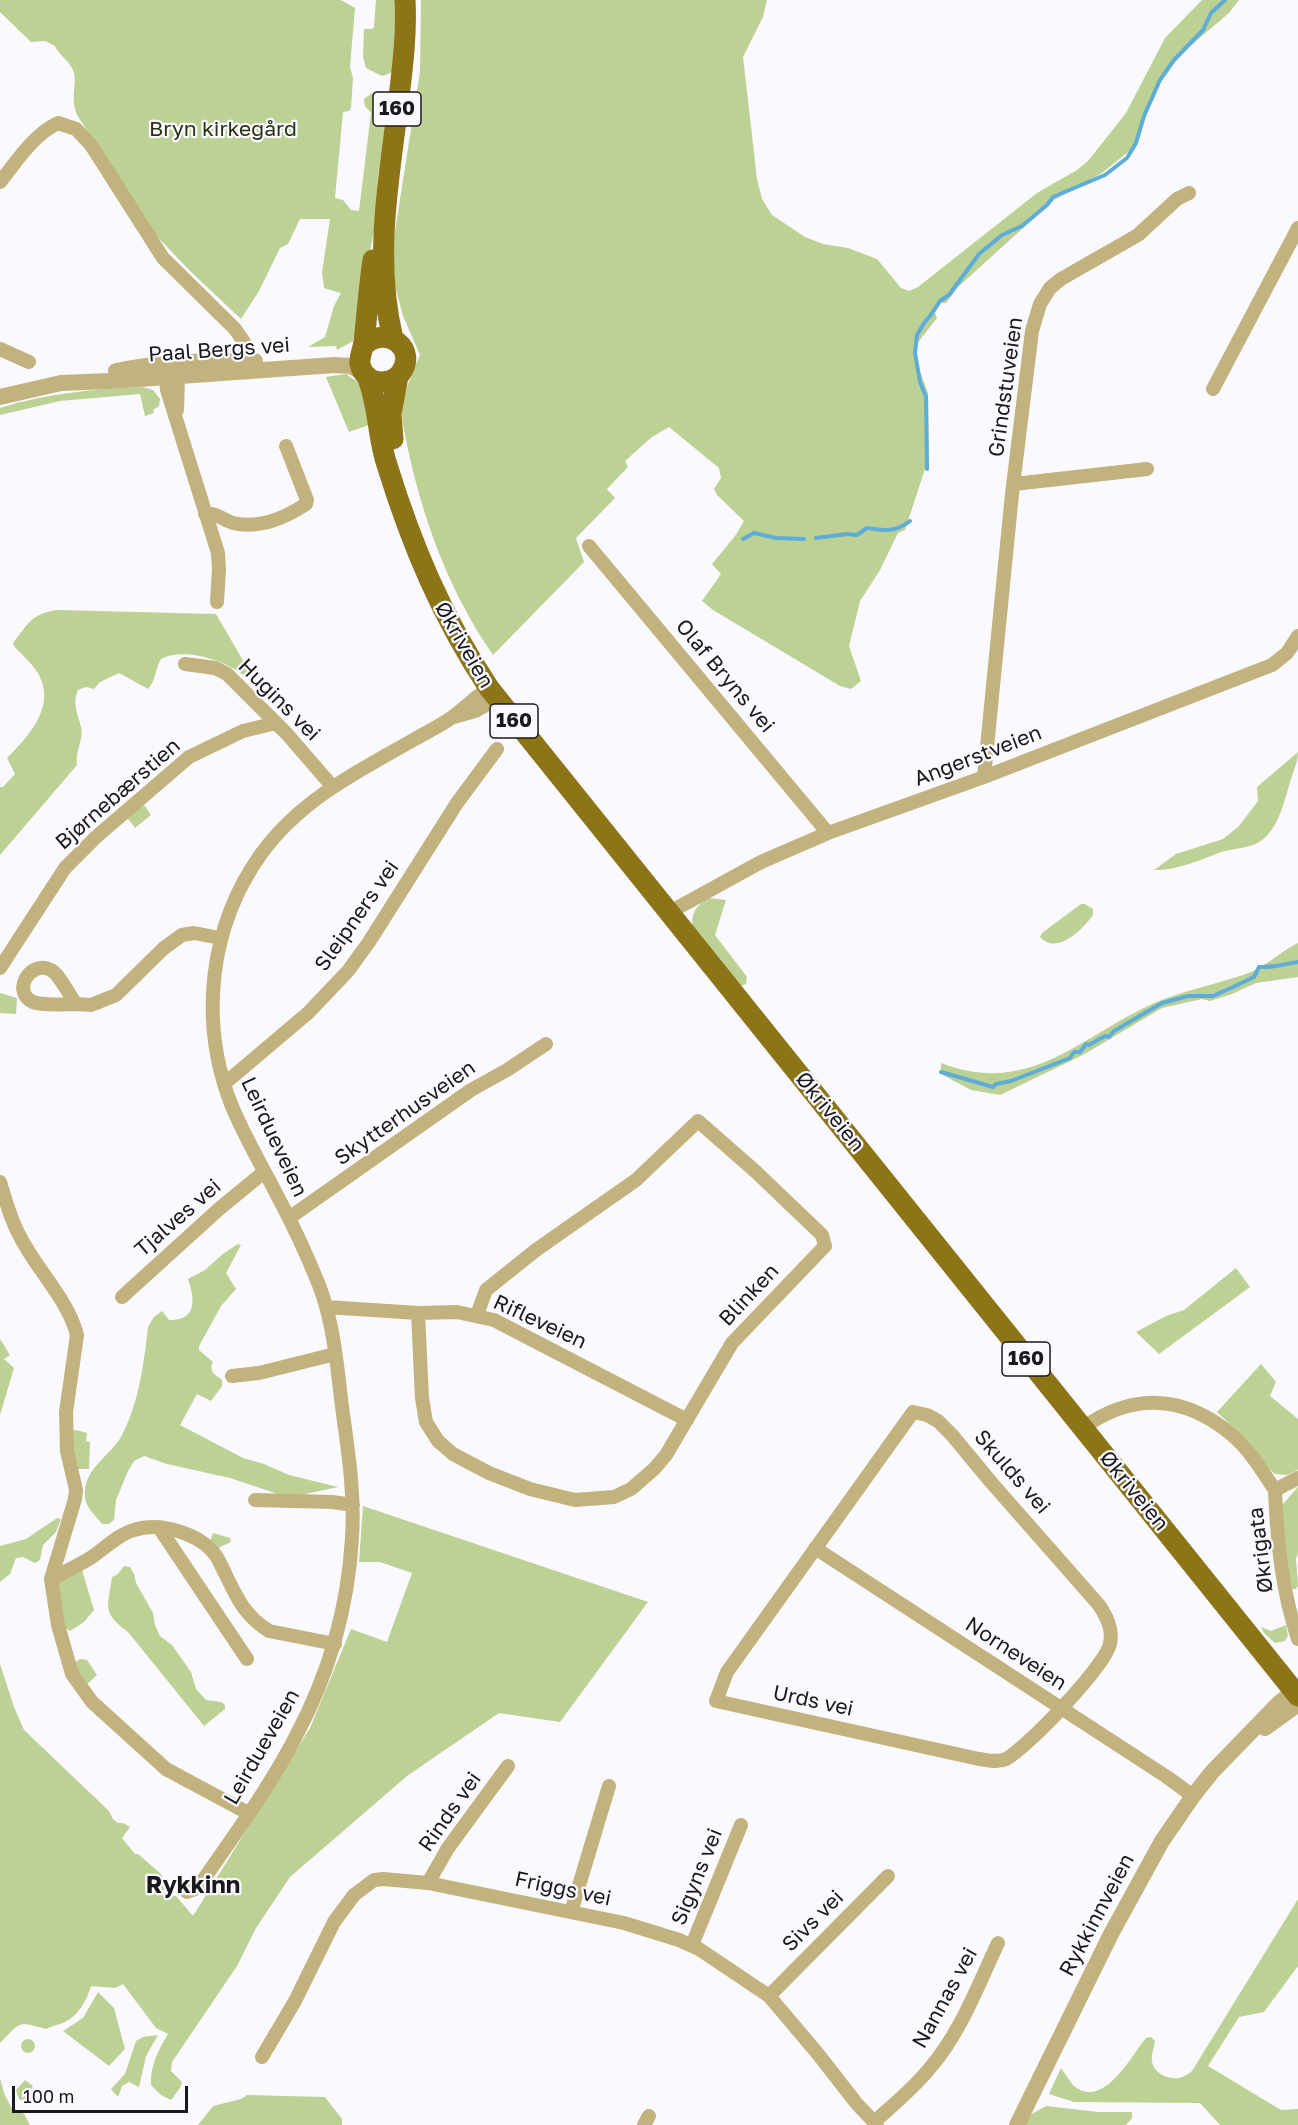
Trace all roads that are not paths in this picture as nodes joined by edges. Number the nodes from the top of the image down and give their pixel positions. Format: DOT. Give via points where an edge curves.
graph roads {
  1 [pos="405,0"];
  2 [pos="0,182"];
  3 [pos="1189,193"];
  4 [pos="384,217"];
  5 [pos="1298,228"];
  6 [pos="393,339"];
  7 [pos="363,348"];
  8 [pos="0,349"];
  9 [pos="29,362"];
  10 [pos="249,366"];
  11 [pos="171,372"];
  12 [pos="366,375"];
  13 [pos="398,376"];
  14 [pos="1213,389"];
  15 [pos="0,397"];
  16 [pos="286,446"];
  17 [pos="1147,469"];
  18 [pos="1014,484"];
  19 [pos="400,505"];
  20 [pos="205,514"];
  21 [pos="589,546"];
  22 [pos="217,602"];
  23 [pos="1298,636"];
  24 [pos="184,664"];
  25 [pos="493,693"];
  26 [pos="276,723"];
  27 [pos="497,749"];
  28 [pos="984,777"];
  29 [pos="332,786"];
  30 [pos="828,833"];
  31 [pos="668,913"];
  32 [pos="220,938"];
  33 [pos="0,968"];
  34 [pos="76,1004"];
  35 [pos="546,1044"];
  36 [pos="224,1084"];
  37 [pos="264,1172"];
  38 [pos="0,1182"];
  39 [pos="289,1218"];
  40 [pos="122,1297"];
  41 [pos="326,1307"];
  42 [pos="418,1313"];
  43 [pos="477,1315"];
  44 [pos="335,1354"];
  45 [pos="232,1376"];
  46 [pos="687,1420"];
  47 [pos="1083,1428"];
  48 [pos="1298,1478"];
  49 [pos="1275,1490"];
  50 [pos="255,1500"];
  51 [pos="353,1505"];
  52 [pos="160,1528"];
  53 [pos="815,1548"];
  54 [pos="51,1579"];
  55 [pos="1298,1639"];
  56 [pos="335,1644"];
  57 [pos="247,1659"];
  58 [pos="1296,1697"];
  59 [pos="1062,1710"];
  60 [pos="508,1766"];
  61 [pos="609,1786"];
  62 [pos="1193,1796"];
  63 [pos="249,1813"];
  64 [pos="741,1824"];
  65 [pos="888,1876"];
  66 [pos="428,1883"];
  67 [pos="187,1892"];
  68 [pos="571,1912"];
  69 [pos="998,1943"];
  70 [pos="692,1945"];
  71 [pos="769,1996"];
  72 [pos="262,2057"];
  73 [pos="875,2124"];
  74 [pos="1017,2125"];
  1 -- 4 [label="main road, 160" via="403,54"];
  2 -- 10 [label="street" via="46,129 58,123 76,129 91,145 163,258 235,329 244,342"];
  3 -- 18 [label="street, Grindstuveien" via="1138,235 1061,279 1040,304 1032,331"];
  4 -- 6 [label="main road, 160" via="384,294"];
  4 -- 7 [label="main road, 160" via="372,271"];
  5 -- 14 [label="street"];
  6 -- 7 [label="main road" via="377,337"];
  6 -- 13 [label="main road, 160" via="405,353"];
  7 -- 10 [label="street, Paal Bergs vei"];
  7 -- 12 [label="main road, 160" via="360,362"];
  8 -- 9 [label="street"];
  10 -- 11 [label="street, Paal Bergs vei"];
  10 -- 12 [label="street, Paal Bergs vei" via="351,366"];
  11 -- 15 [label="street, Paal Bergs vei" via="108,372"];
  11 -- 20 [label="street" via="167,390"];
  12 -- 13 [label="main road" via="382,382"];
  12 -- 19 [label="main road, Økriveien / 160"];
  13 -- 19 [label="main road, Økriveien / 160" via="391,420"];
  16 -- 20 [label="street" via="306,504 260,524 232,523"];
  17 -- 18 [label="street, Grindstuveien"];
  18 -- 28 [label="street, Grindstuveien"];
  19 -- 25 [label="main road, Økriveien / 160" via="445,617"];
  20 -- 22 [label="street" via="218,553"];
  21 -- 30 [label="street, Olaf Bryns vei"];
  23 -- 28 [label="street, Angerstveien" via="1287,653 1272,665"];
  24 -- 26 [label="street, Hugins vei" via="215,668 226,674"];
  25 -- 29 [label="street, Leirdueveien" via="469,702 452,718"];
  25 -- 31 [label="main road, Økriveien / 160"];
  26 -- 29 [label="street, Hugins vei"];
  26 -- 33 [label="street, Bjørnebærstien" via="243,731 189,757 104,830 65,868"];
  27 -- 36 [label="street, Sleipners vei" via="457,803 348,971 308,1013"];
  28 -- 30 [label="street, Angerstveien"];
  29 -- 32 [label="street, Leirdueveien" via="299,812 264,850 241,886"];
  30 -- 31 [label="street, Angerstveien" via="761,862"];
  31 -- 47 [label="main road, Økriveien / 160"];
  32 -- 34 [label="street" via="182,935 116,994 91,1005"];
  32 -- 36 [label="street, Leirdueveien" via="213,982 213,1021"];
  35 -- 39 [label="street, Skytterhusveien" via="449,1105"];
  36 -- 37 [label="street, Leirdueveien"];
  37 -- 39 [label="street, Leirdueveien"];
  37 -- 40 [label="street, Tjalves vei"];
  38 -- 54 [label="street" via="14,1225 65,1307 77,1335 66,1412 67,1452 76,1490"];
  39 -- 41 [label="street, Leirdueveien"];
  41 -- 42 [label="street, Rifleveien"];
  41 -- 44 [label="street, Leirdueveien"];
  42 -- 43 [label="street, Rifleveien"];
  42 -- 46 [label="street, Blinken" via="426,1422 438,1441 453,1454 489,1473 575,1500 615,1497 654,1469"];
  43 -- 46 [label="street, Rifleveien" via="516,1330"];
  43 -- 46 [label="street, Blinken" via="486,1290 636,1180 698,1121 822,1235 825,1246 732,1343"];
  44 -- 45 [label="street"];
  44 -- 51 [label="street, Leirdueveien"];
  47 -- 49 [label="street" via="1111,1411 1139,1403 1182,1407 1233,1436 1254,1458"];
  47 -- 58 [label="main road, Økriveien / 160"];
  48 -- 49 [label="street"];
  49 -- 55 [label="street, Økrigata" via="1283,1576"];
  50 -- 51 [label="street"];
  51 -- 56 [label="street, Leirdueveien" via="347,1582"];
  52 -- 54 [label="street" via="135,1529"];
  52 -- 56 [label="street" via="204,1542 218,1558 247,1614 260,1626"];
  52 -- 57 [label="street"];
  53 -- 59 [label="street, Norneveien"];
  53 -- 59 [label="street, Urds vei" via="727,1672 716,1701 1001,1761"];
  53 -- 59 [label="street, Skulds vei" via="913,1412 938,1421 1105,1613 1111,1631 1110,1646"];
  54 -- 63 [label="street" via="67,1661 88,1697 166,1769"];
  56 -- 63 [label="street, Leirdueveien" via="294,1740"];
  58 -- 62 [label="street, Rykkinnveien" via="1278,1704"];
  59 -- 62 [label="street, Norneveien"];
  60 -- 66 [label="street, Rinds vei" via="448,1848"];
  61 -- 68 [label="street"];
  62 -- 74 [label="street, Rykkinnveien" via="1134,1888"];
  63 -- 67 [label="street, Leirdueveien" via="198,1888"];
  64 -- 70 [label="street, Sigyns vei"];
  65 -- 71 [label="street, Sivs vei"];
  66 -- 68 [label="street, Friggs vei"];
  66 -- 72 [label="street, Friggs vei" via="375,1880 354,1895 334,1922"];
  68 -- 70 [label="street, Friggs vei" via="624,1923"];
  69 -- 73 [label="street, Nannas vei" via="942,2053"];
  70 -- 71 [label="street, Friggs vei"];
  71 -- 73 [label="street, Friggs vei"];
}
